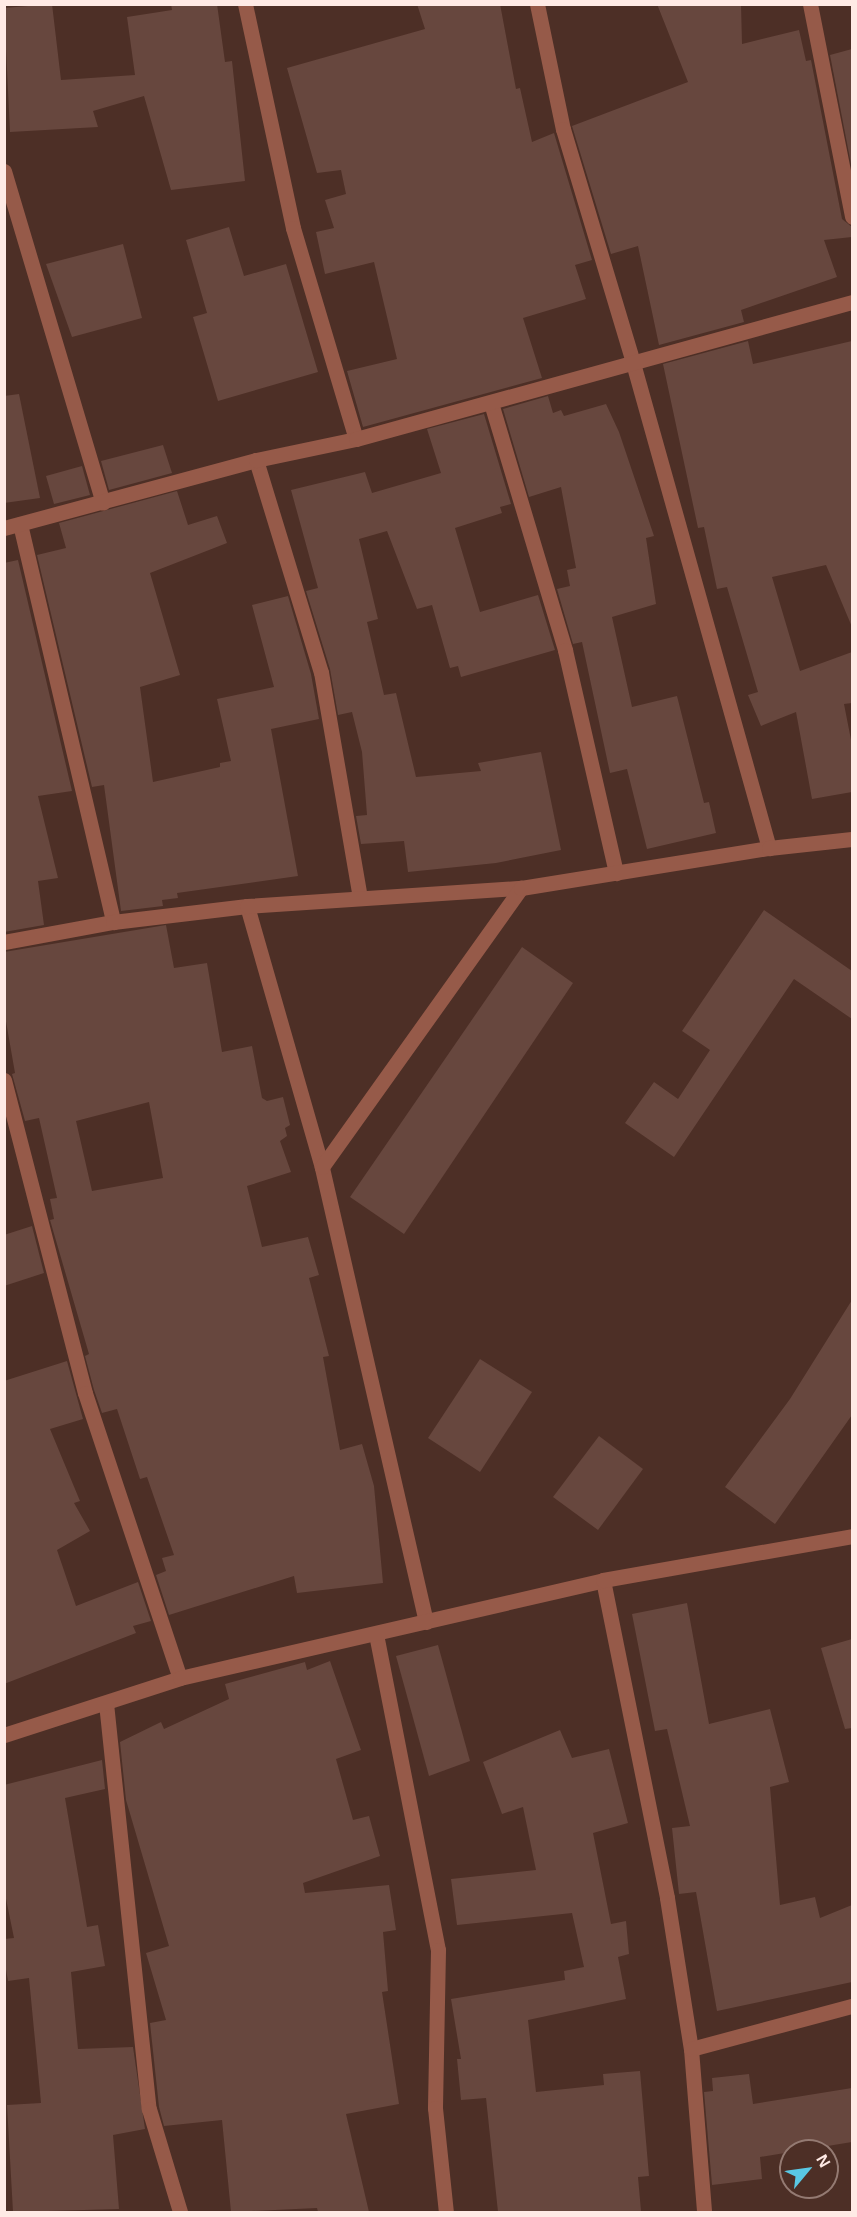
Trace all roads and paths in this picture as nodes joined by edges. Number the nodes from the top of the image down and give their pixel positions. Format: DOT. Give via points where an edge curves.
graph roads {
  1 [pos="245,4"];
  2 [pos="537,4"];
  3 [pos="810,4"];
  4 [pos="4,171"];
  5 [pos="852,217"];
  6 [pos="852,302"];
  7 [pos="633,363"];
  8 [pos="491,403"];
  9 [pos="356,439"];
  10 [pos="256,460"];
  11 [pos="103,503"];
  12 [pos="20,524"];
  13 [pos="4,528"];
  14 [pos="852,839"];
  15 [pos="768,848"];
  16 [pos="616,873"];
  17 [pos="520,888"];
  18 [pos="360,898"];
  19 [pos="247,906"];
  20 [pos="113,922"];
  21 [pos="4,942"];
  22 [pos="4,1080"];
  23 [pos="322,1167"];
  24 [pos="852,1536"];
  25 [pos="603,1580"];
  26 [pos="426,1622"];
  27 [pos="376,1634"];
  28 [pos="180,1678"];
  29 [pos="106,1703"];
  30 [pos="4,1735"];
  31 [pos="852,2006"];
  32 [pos="691,2049"];
  33 [pos="180,2212"];
  34 [pos="446,2212"];
  35 [pos="704,2212"];
  1 -- 9 [label="street" via="293,228"];
  2 -- 7 [label="street" via="563,129"];
  3 -- 5 [label="street"];
  4 -- 11 [label="street"];
  6 -- 7 [label="street"];
  7 -- 8 [label="street"];
  7 -- 15 [label="street"];
  8 -- 9 [label="street"];
  8 -- 16 [label="street" via="565,650"];
  9 -- 10 [label="street"];
  10 -- 11 [label="street"];
  10 -- 18 [label="street" via="321,672"];
  11 -- 12 [label="street"];
  12 -- 13 [label="street"];
  12 -- 20 [label="street"];
  14 -- 15 [label="street"];
  15 -- 16 [label="street"];
  16 -- 17 [label="street"];
  17 -- 18 [label="street"];
  17 -- 23 [label="street"];
  18 -- 19 [label="street"];
  19 -- 20 [label="street"];
  19 -- 23 [label="street"];
  20 -- 21 [label="street"];
  22 -- 28 [label="street" via="85,1393"];
  23 -- 26 [label="street"];
  24 -- 25 [label="street"];
  25 -- 26 [label="street"];
  25 -- 32 [label="street" via="667,1898"];
  26 -- 27 [label="street"];
  27 -- 28 [label="street"];
  27 -- 34 [label="street" via="438,1950 435,2108"];
  28 -- 29 [label="street"];
  29 -- 30 [label="street"];
  29 -- 33 [label="street" via="149,2109"];
  31 -- 32 [label="street"];
  32 -- 35 [label="street"];
}
